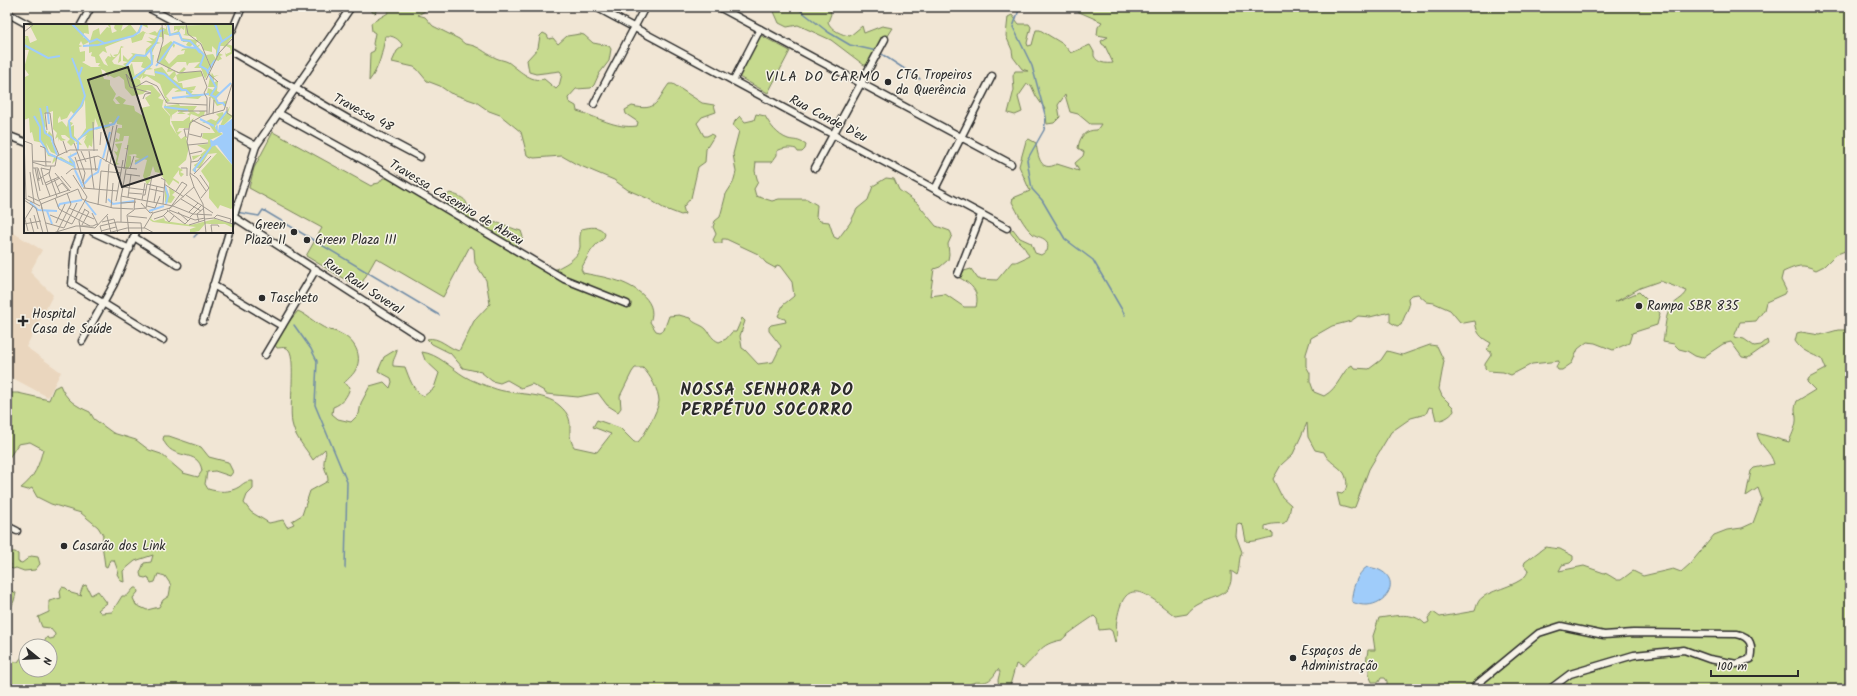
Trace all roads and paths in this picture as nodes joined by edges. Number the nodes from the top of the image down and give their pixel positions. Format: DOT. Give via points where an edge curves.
graph roads {
  1 [pos="91,7"];
  2 [pos="147,7"];
  3 [pos="242,7"];
  4 [pos="351,7"];
  5 [pos="596,7"];
  6 [pos="645,7"];
  7 [pos="719,7"];
  8 [pos="7,14"];
  9 [pos="27,24"];
  10 [pos="82,24"];
  11 [pos="179,24"];
  12 [pos="634,27"];
  13 [pos="233,29"];
  14 [pos="760,29"];
  15 [pos="885,39"];
  16 [pos="233,53"];
  17 [pos="992,76"];
  18 [pos="733,81"];
  19 [pos="861,83"];
  20 [pos="296,88"];
  21 [pos="594,104"];
  22 [pos="278,113"];
  23 [pos="233,134"];
  24 [pos="833,134"];
  25 [pos="7,135"];
  26 [pos="961,137"];
  27 [pos="24,142"];
  28 [pos="256,146"];
  29 [pos="420,156"];
  30 [pos="1012,164"];
  31 [pos="815,168"];
  32 [pos="935,189"];
  33 [pos="981,214"];
  34 [pos="233,220"];
  35 [pos="1007,228"];
  36 [pos="81,233"];
  37 [pos="95,233"];
  38 [pos="229,233"];
  39 [pos="135,234"];
  40 [pos="130,249"];
  41 [pos="178,265"];
  42 [pos="316,269"];
  43 [pos="958,274"];
  44 [pos="213,286"];
  45 [pos="104,304"];
  46 [pos="627,304"];
  47 [pos="203,321"];
  48 [pos="282,326"];
  49 [pos="420,337"];
  50 [pos="162,340"];
  51 [pos="82,341"];
  52 [pos="265,355"];
  53 [pos="7,526"];
  54 [pos="17,531"];
  55 [pos="1473,689"];
  56 [pos="1550,689"];
  1 -- 10 [label="street"];
  2 -- 11 [label="street"];
  3 -- 13 [label="street"];
  4 -- 20 [label="street"];
  5 -- 12 [label="street, Rua Conde D'eu"];
  6 -- 12 [label="street"];
  7 -- 14 [label="street"];
  8 -- 9 [label="street"];
  12 -- 18 [label="street, Rua Conde D'eu"];
  12 -- 21 [label="street"];
  14 -- 18 [label="street"];
  14 -- 19 [label="street"];
  15 -- 19 [label="street"];
  16 -- 20 [label="street, Travessa 48"];
  17 -- 26 [label="street"];
  18 -- 24 [label="street, Rua Conde D'eu"];
  19 -- 24 [label="street"];
  19 -- 26 [label="street"];
  20 -- 22 [label="street"];
  20 -- 29 [label="street, Travessa 48" via="350,120"];
  22 -- 28 [label="street"];
  22 -- 46 [label="street, Travessa Casemiro de Abreu" via="374,166 564,279"];
  23 -- 28 [label="street"];
  24 -- 31 [label="street"];
  24 -- 32 [label="street, Rua Conde D'eu"];
  25 -- 27 [label="street"];
  26 -- 30 [label="street"];
  26 -- 32 [label="street"];
  28 -- 34 [label="street"];
  32 -- 33 [label="street, Rua Conde D'eu"];
  33 -- 35 [label="street, Rua Conde D'eu"];
  33 -- 43 [label="street"];
  34 -- 42 [label="street, Rua Raul Soveral"];
  36 -- 45 [label="street" via="75,248 72,284"];
  37 -- 40 [label="street"];
  38 -- 44 [label="street"];
  39 -- 40 [label="street"];
  39 -- 41 [label="street"];
  40 -- 45 [label="street"];
  42 -- 48 [label="street"];
  42 -- 49 [label="street, Rua Raul Soveral"];
  44 -- 47 [label="street"];
  44 -- 48 [label="street"];
  45 -- 50 [label="street"];
  45 -- 51 [label="street"];
  48 -- 52 [label="street"];
  53 -- 54 [label="street"];
  55 -- 56 [label="street" via="1539,633 1561,626 1604,635 1737,634 1744,635 1752,649 1750,658 1737,664 1709,659 1684,650 1634,655 1570,674"];
}
